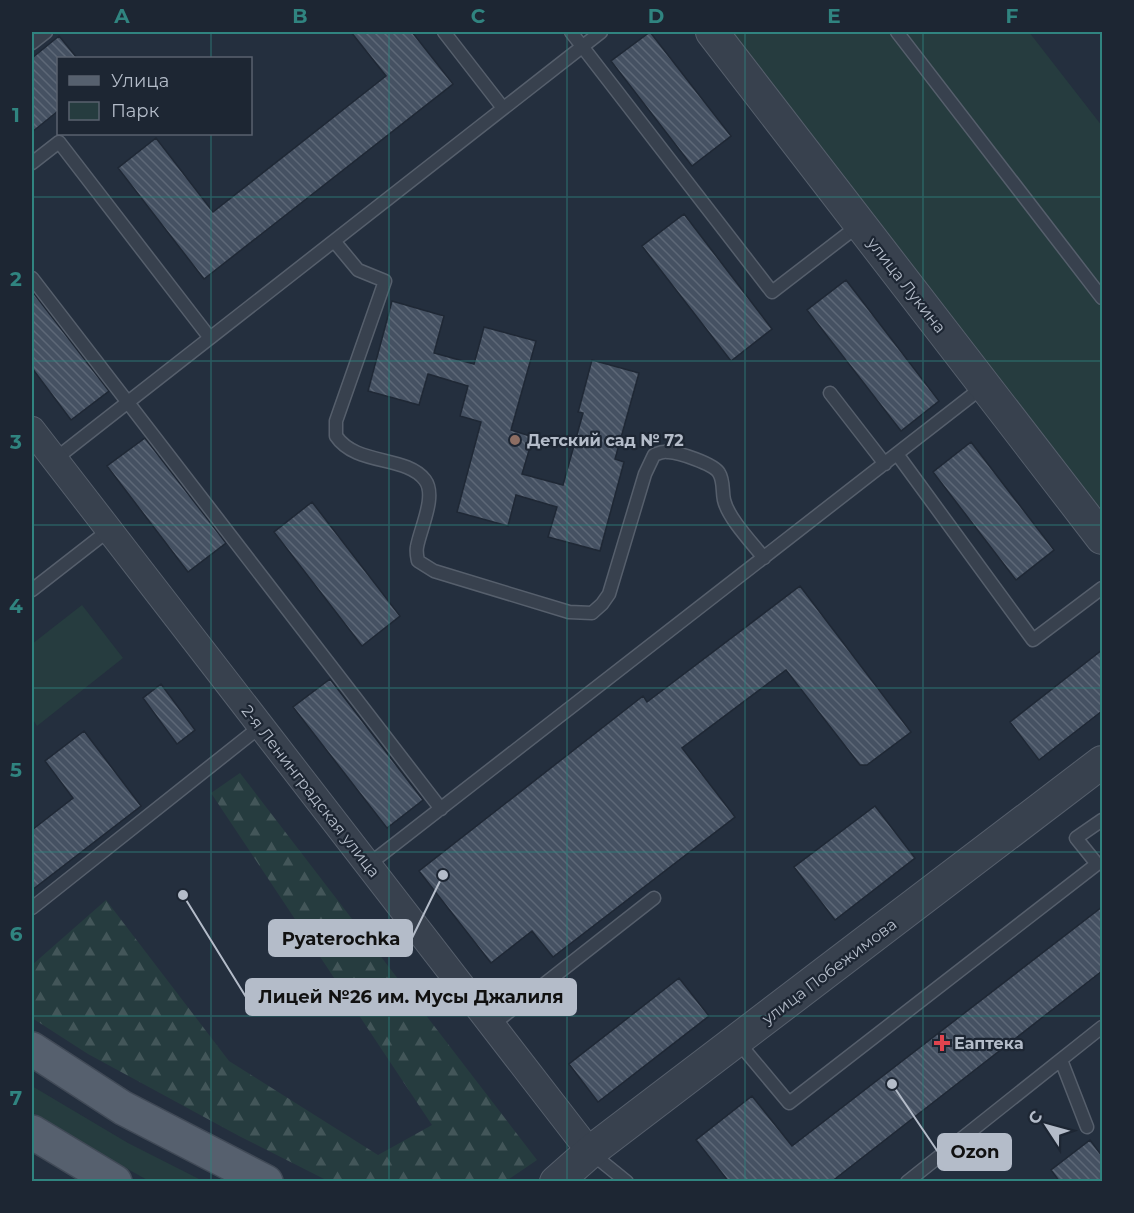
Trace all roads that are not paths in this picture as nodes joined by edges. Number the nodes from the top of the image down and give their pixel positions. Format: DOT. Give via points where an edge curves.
graph roads {
  1 [pos="46,32"];
  2 [pos="444,32"];
  3 [pos="571,32"];
  4 [pos="601,32"];
  5 [pos="712,32"];
  6 [pos="897,32"];
  7 [pos="32,43"];
  8 [pos="582,46"];
  9 [pos="503,108"];
  10 [pos="32,164"];
  11 [pos="860,224"];
  12 [pos="334,241"];
  13 [pos="32,278"];
  14 [pos="1102,298"];
  15 [pos="210,338"];
  16 [pos="985,386"];
  17 [pos="830,393"];
  18 [pos="127,403"];
  19 [pos="32,430"];
  20 [pos="897,454"];
  21 [pos="54,460"];
  22 [pos="885,464"];
  23 [pos="109,530"];
  24 [pos="1101,531"];
  25 [pos="764,558"];
  26 [pos="1102,588"];
  27 [pos="32,590"];
  28 [pos="261,726"];
  29 [pos="1102,762"];
  30 [pos="441,809"];
  31 [pos="1102,820"];
  32 [pos="368,865"];
  33 [pos="654,898"];
  34 [pos="32,908"];
  35 [pos="492,1025"];
  36 [pos="1102,1027"];
  37 [pos="737,1041"];
  38 [pos="32,1049"];
  39 [pos="1060,1060"];
  40 [pos="1087,1127"];
  41 [pos="32,1132"];
  42 [pos="590,1152"];
  43 [pos="115,1182"];
  44 [pos="266,1182"];
  45 [pos="556,1182"];
  46 [pos="627,1182"];
  47 [pos="907,1182"];
  1 -- 7 [label="lane"];
  2 -- 9 [label="lane"];
  3 -- 8 [label="lane"];
  4 -- 8 [label="lane"];
  5 -- 11 [label="street, улица Лукина"];
  6 -- 14 [label="lane"];
  8 -- 9 [label="lane"];
  8 -- 11 [label="lane" via="772,292"];
  9 -- 12 [label="lane"];
  10 -- 15 [label="lane" via="59,142"];
  11 -- 16 [label="street, улица Лукина"];
  12 -- 15 [label="lane"];
  12 -- 25 [label="lane" via="358,270 385,281 336,421 336,436 353,452 414,471 425,480 429,492 416,549 418,561 434,571 569,612 592,613 609,594 645,474 654,455 665,451 705,464 719,473 730,513"];
  13 -- 18 [label="lane"];
  15 -- 18 [label="lane"];
  16 -- 20 [label="lane"];
  16 -- 24 [label="street, улица Лукина"];
  17 -- 22 [label="lane"];
  18 -- 21 [label="lane"];
  18 -- 30 [label="lane"];
  19 -- 21 [label="street, 2-я Ленинградская улица"];
  20 -- 22 [label="lane"];
  20 -- 26 [label="lane" via="1033,640"];
  21 -- 23 [label="street, 2-я Ленинградская улица"];
  22 -- 25 [label="lane"];
  23 -- 27 [label="lane"];
  23 -- 28 [label="street, 2-я Ленинградская улица"];
  25 -- 30 [label="lane"];
  28 -- 32 [label="street, 2-я Ленинградская улица"];
  28 -- 34 [label="lane"];
  29 -- 37 [label="street, улица Побежимова"];
  30 -- 32 [label="lane"];
  31 -- 37 [label="lane" via="1076,838 1097,864 789,1102"];
  32 -- 35 [label="street, 2-я Ленинградская улица"];
  33 -- 35 [label="lane"];
  35 -- 42 [label="street, 2-я Ленинградская улица"];
  36 -- 39 [label="lane"];
  37 -- 42 [label="street, улица Побежимова"];
  38 -- 44 [label="main road" via="123,1108"];
  39 -- 40 [label="lane"];
  39 -- 47 [label="lane"];
  41 -- 43 [label="main road"];
  42 -- 45 [label="street, улица Побежимова"];
  42 -- 46 [label="lane"];
}
